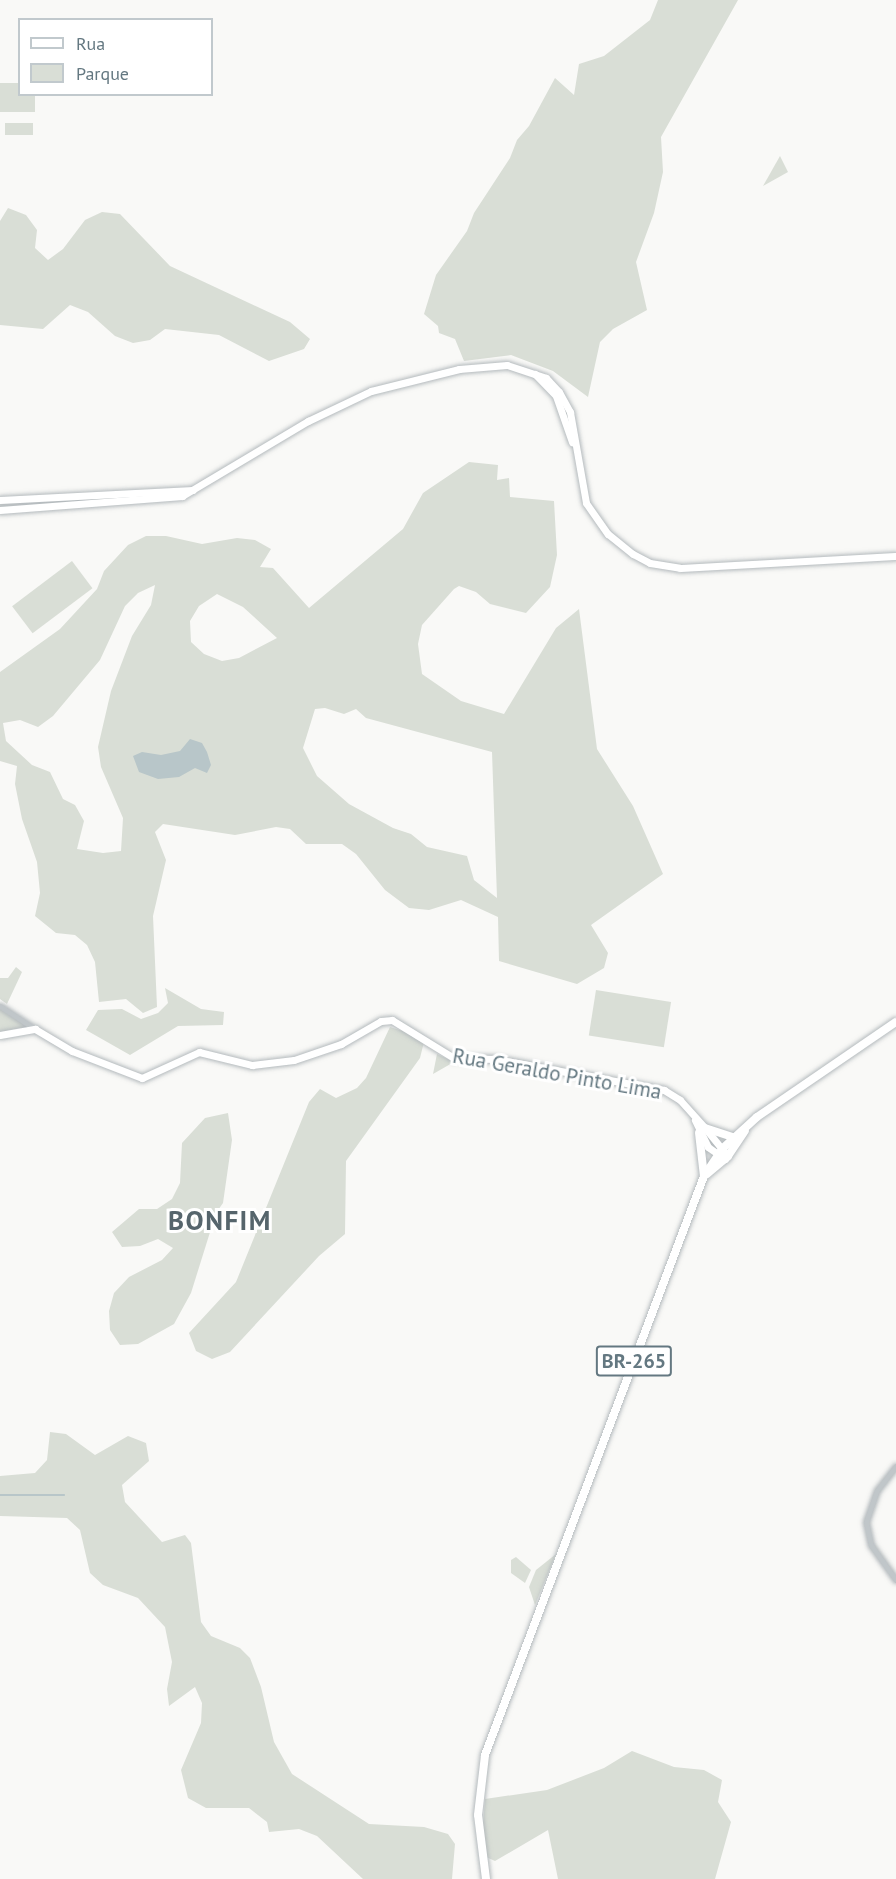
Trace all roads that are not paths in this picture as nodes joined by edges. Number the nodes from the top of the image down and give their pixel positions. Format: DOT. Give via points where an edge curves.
graph roads {
  1 [pos="196,490"];
  2 [pos="0,500"];
  3 [pos="0,510"];
  4 [pos="896,556"];
  5 [pos="0,1006"];
  6 [pos="896,1022"];
  7 [pos="35,1029"];
  8 [pos="0,1035"];
  9 [pos="748,1124"];
  10 [pos="702,1130"];
  11 [pos="733,1137"];
  12 [pos="723,1155"];
  13 [pos="704,1176"];
  14 [pos="896,1466"];
  15 [pos="896,1580"];
  16 [pos="486,1879"];
  1 -- 2 [label="main road"];
  1 -- 3 [label="main road" via="181,496"];
  1 -- 4 [label="main road" via="308,421 371,391 471,367 507,365 533,372 556,396 577,456 586,503 620,545 650,563 700,568"];
  5 -- 7 [label="street"];
  6 -- 9 [label="highway, BR-265"];
  7 -- 8 [label="main road"];
  7 -- 10 [label="main road, Rua Geraldo Pinto Lima" via="72,1051 142,1078 191,1053 204,1052 252,1065 294,1060 341,1044 381,1021 402,1023 454,1058 495,1059 654,1087 674,1096"];
  9 -- 11 [label="highway, BR-265"];
  9 -- 12 [label="highway"];
  10 -- 11 [label="highway"];
  10 -- 12 [label="main road, Rua Geraldo Pinto Lima"];
  10 -- 13 [label="highway"];
  11 -- 12 [label="highway, BR-265"];
  12 -- 13 [label="highway, BR-265"];
  13 -- 16 [label="highway, BR-265" via="485,1755 478,1815"];
  14 -- 15 [label="street" via="887,1473 868,1508 867,1535"];
}
